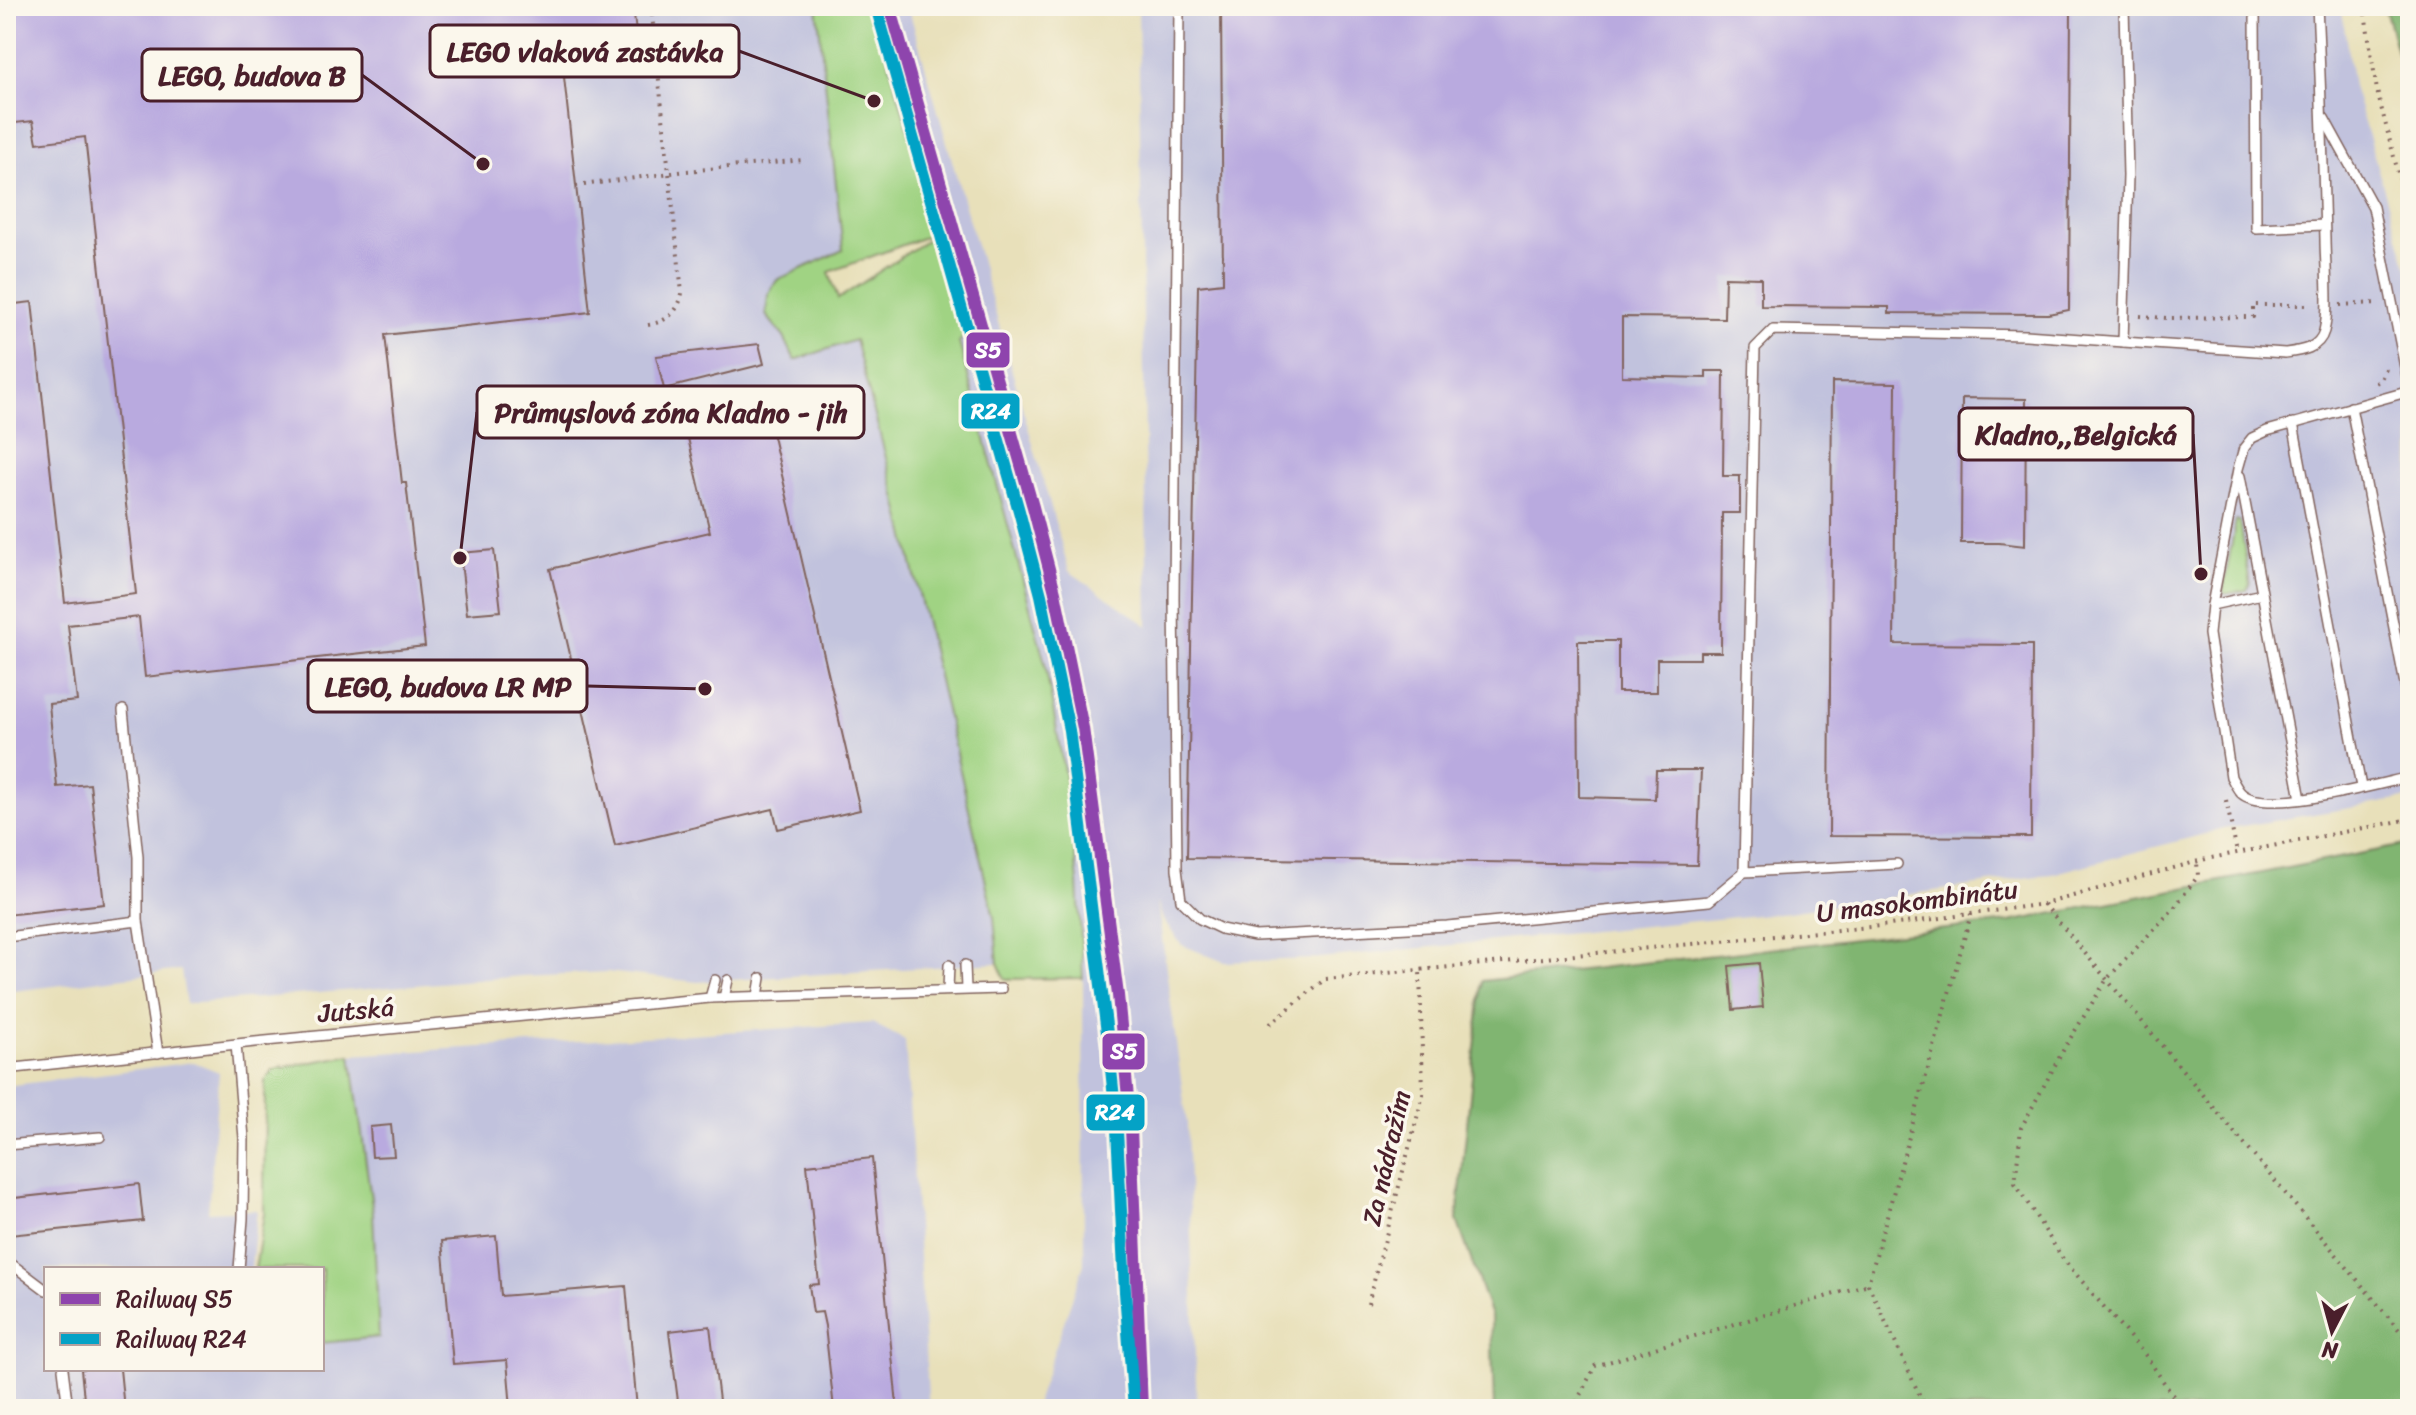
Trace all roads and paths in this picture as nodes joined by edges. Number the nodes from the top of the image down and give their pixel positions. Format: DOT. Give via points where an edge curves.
graph roads {
  1 [pos="651,6"];
  2 [pos="1179,6"];
  3 [pos="2124,6"];
  4 [pos="2255,6"];
  5 [pos="2317,6"];
  6 [pos="2364,6"];
  7 [pos="2322,115"];
  8 [pos="804,160"];
  9 [pos="669,173"];
  10 [pos="576,186"];
  11 [pos="2410,219"];
  12 [pos="2324,225"];
  13 [pos="648,325"];
  14 [pos="2123,342"];
  15 [pos="2410,391"];
  16 [pos="2351,407"];
  17 [pos="2293,423"];
  18 [pos="2238,469"];
  19 [pos="2262,594"];
  20 [pos="2212,605"];
  21 [pos="123,710"];
  22 [pos="2410,710"];
  23 [pos="2410,777"];
  24 [pos="2361,787"];
  25 [pos="2301,799"];
  26 [pos="2410,819"];
  27 [pos="2197,861"];
  28 [pos="1897,864"];
  29 [pos="1744,872"];
  30 [pos="2044,904"];
  31 [pos="1971,914"];
  32 [pos="138,921"];
  33 [pos="6,937"];
  34 [pos="949,965"];
  35 [pos="965,965"];
  36 [pos="1420,969"];
  37 [pos="761,978"];
  38 [pos="2107,979"];
  39 [pos="715,980"];
  40 [pos="728,980"];
  41 [pos="948,989"];
  42 [pos="966,989"];
  43 [pos="1001,989"];
  44 [pos="758,996"];
  45 [pos="710,998"];
  46 [pos="724,998"];
  47 [pos="1270,1024"];
  48 [pos="236,1044"];
  49 [pos="158,1053"];
  50 [pos="6,1069"];
  51 [pos="100,1137"];
  52 [pos="6,1145"];
  53 [pos="6,1260"];
  54 [pos="239,1267"];
  55 [pos="1868,1284"];
  56 [pos="44,1288"];
  57 [pos="1368,1304"];
  58 [pos="2410,1343"];
  59 [pos="63,1371"];
  60 [pos="68,1409"];
  61 [pos="1573,1409"];
  62 [pos="1926,1409"];
  63 [pos="2182,1409"];
  1 -- 9 [label="path"];
  2 -- 29 [label="lane" via="1174,614 1181,900 1200,919 1255,936 1447,926 1709,901"];
  3 -- 14 [label="lane" via="2128,176"];
  4 -- 12 [label="lane" via="2256,228"];
  5 -- 7 [label="lane"];
  6 -- 11 [label="path" via="2377,91"];
  7 -- 12 [label="lane"];
  7 -- 15 [label="lane" via="2373,207"];
  8 -- 9 [label="path"];
  9 -- 10 [label="path"];
  9 -- 13 [label="path" via="681,300 662,323"];
  12 -- 14 [label="lane" via="2324,331 2308,349 2285,353"];
  14 -- 29 [label="lane" via="1773,330 1755,348"];
  15 -- 16 [label="lane"];
  16 -- 17 [label="lane"];
  16 -- 22 [label="lane"];
  17 -- 18 [label="lane" via="2252,438"];
  17 -- 24 [label="lane"];
  18 -- 19 [label="lane"];
  18 -- 20 [label="lane"];
  19 -- 20 [label="lane"];
  19 -- 25 [label="lane"];
  20 -- 25 [label="lane" via="2209,634 2231,777 2241,794 2261,802"];
  21 -- 32 [label="lane" via="138,857"];
  23 -- 24 [label="lane"];
  24 -- 25 [label="lane"];
  26 -- 27 [label="path, U masokombinátu"];
  27 -- 30 [label="path, U masokombinátu"];
  27 -- 38 [label="path" via="2198,876 2174,908"];
  28 -- 29 [label="lane"];
  30 -- 31 [label="path, U masokombinátu"];
  30 -- 38 [label="path"];
  31 -- 36 [label="path, U masokombinátu"];
  31 -- 55 [label="path"];
  32 -- 33 [label="lane"];
  32 -- 49 [label="lane"];
  34 -- 41 [label="lane"];
  35 -- 42 [label="lane"];
  36 -- 47 [label="path, U masokombinátu" via="1325,979"];
  36 -- 57 [label="path, Za nádražím" via="1423,1095"];
  37 -- 44 [label="lane"];
  38 -- 58 [label="path"];
  38 -- 63 [label="path" via="2021,1128 2015,1183 2063,1259 2146,1356"];
  39 -- 45 [label="lane"];
  40 -- 46 [label="lane"];
  41 -- 42 [label="lane, Jutská"];
  41 -- 44 [label="lane, Jutská"];
  42 -- 43 [label="lane, Jutská"];
  44 -- 46 [label="lane, Jutská"];
  45 -- 46 [label="lane, Jutská"];
  45 -- 48 [label="lane, Jutská"];
  48 -- 49 [label="lane, Jutská"];
  48 -- 54 [label="lane" via="244,1138"];
  49 -- 50 [label="lane, Jutská"];
  51 -- 52 [label="lane"];
  53 -- 56 [label="lane"];
  55 -- 61 [label="path" via="1595,1366"];
  55 -- 62 [label="path"];
  59 -- 60 [label="lane"];
}
